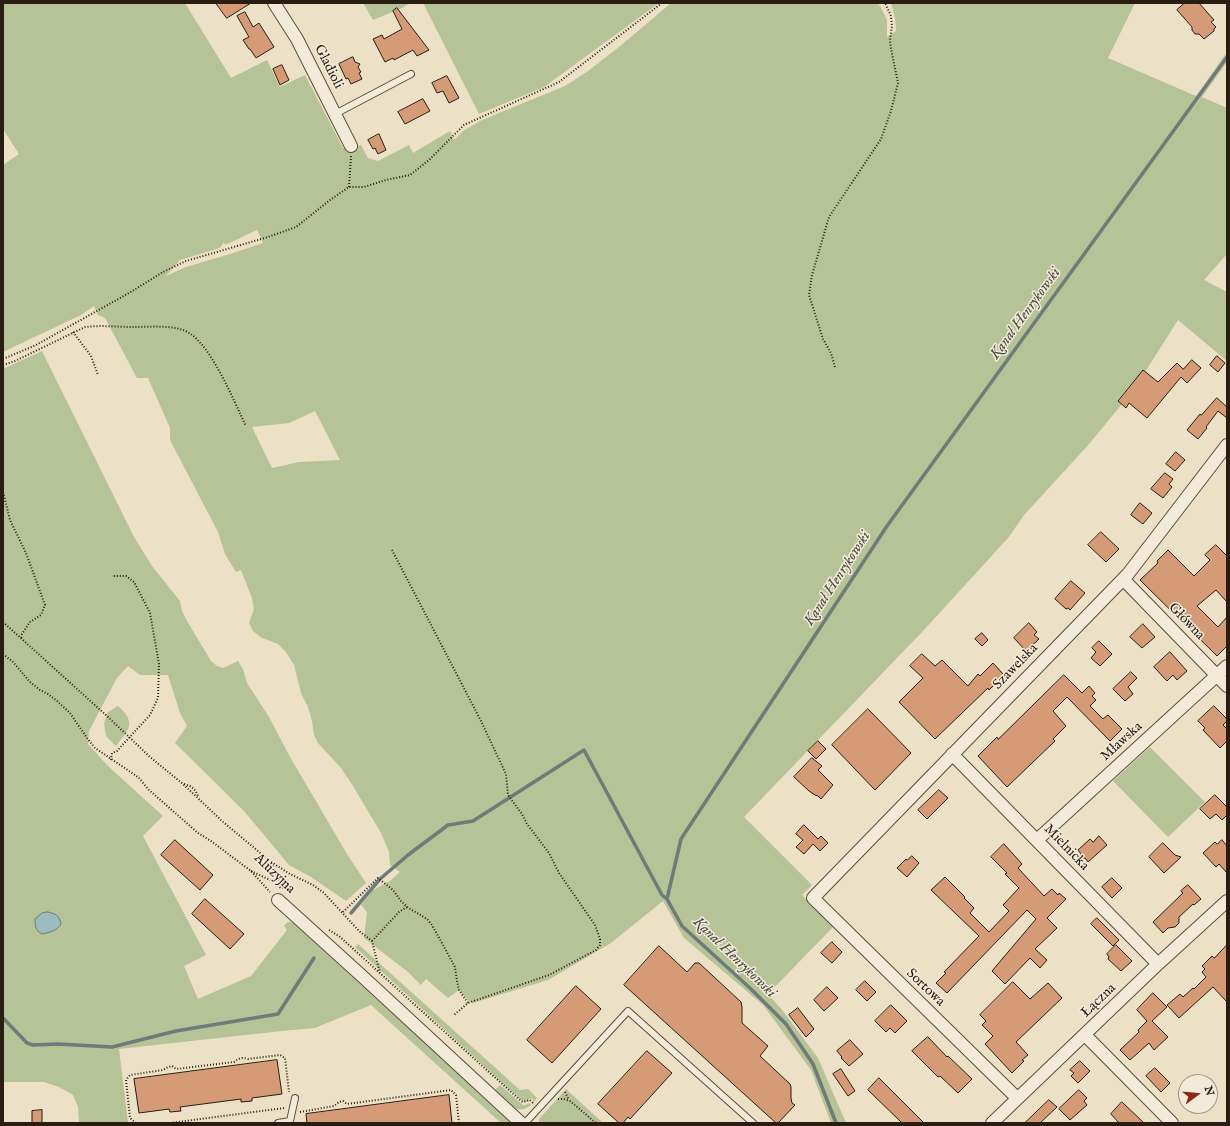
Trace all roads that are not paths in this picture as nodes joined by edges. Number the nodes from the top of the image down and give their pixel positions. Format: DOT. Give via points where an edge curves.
graph roads {
  1 [pos="274,3"];
  2 [pos="411,74"];
  3 [pos="335,114"];
  4 [pos="352,146"];
  5 [pos="1227,445"];
  6 [pos="1123,579"];
  7 [pos="1227,666"];
  8 [pos="1217,676"];
  9 [pos="1227,686"];
  10 [pos="952,754"];
  11 [pos="1037,840"];
  12 [pos="813,898"];
  13 [pos="278,900"];
  14 [pos="1227,901"];
  15 [pos="1158,964"];
  16 [pos="1085,1035"];
  17 [pos="295,1098"];
  18 [pos="1017,1098"];
  19 [pos="278,1123"];
  20 [pos="521,1123"];
  21 [pos="525,1123"];
  22 [pos="753,1123"];
  23 [pos="992,1123"];
  24 [pos="1172,1123"];
  1 -- 3 [label="street, Gladioli"];
  2 -- 3 [label="lane"];
  3 -- 4 [label="street, Gladioli"];
  5 -- 6 [label="street, Szawelska"];
  6 -- 8 [label="street, Główna"];
  6 -- 10 [label="street, Szawelska"];
  7 -- 8 [label="street, Mławska"];
  8 -- 9 [label="street, Główna"];
  8 -- 11 [label="street, Mławska"];
  10 -- 11 [label="street, Mielnicka"];
  10 -- 12 [label="street, Szawelska"];
  11 -- 15 [label="street, Mielnicka"];
  12 -- 18 [label="street, Sortowa"];
  13 -- 20 [label="street, Aluzyjna"];
  14 -- 15 [label="street, Łączna"];
  15 -- 16 [label="street, Łączna"];
  16 -- 18 [label="street, Łączna"];
  16 -- 24 [label="street"];
  17 -- 19 [label="lane" via="290,1121"];
  18 -- 23 [label="street, Łączna"];
  21 -- 22 [label="lane" via="628,1010"];
}
